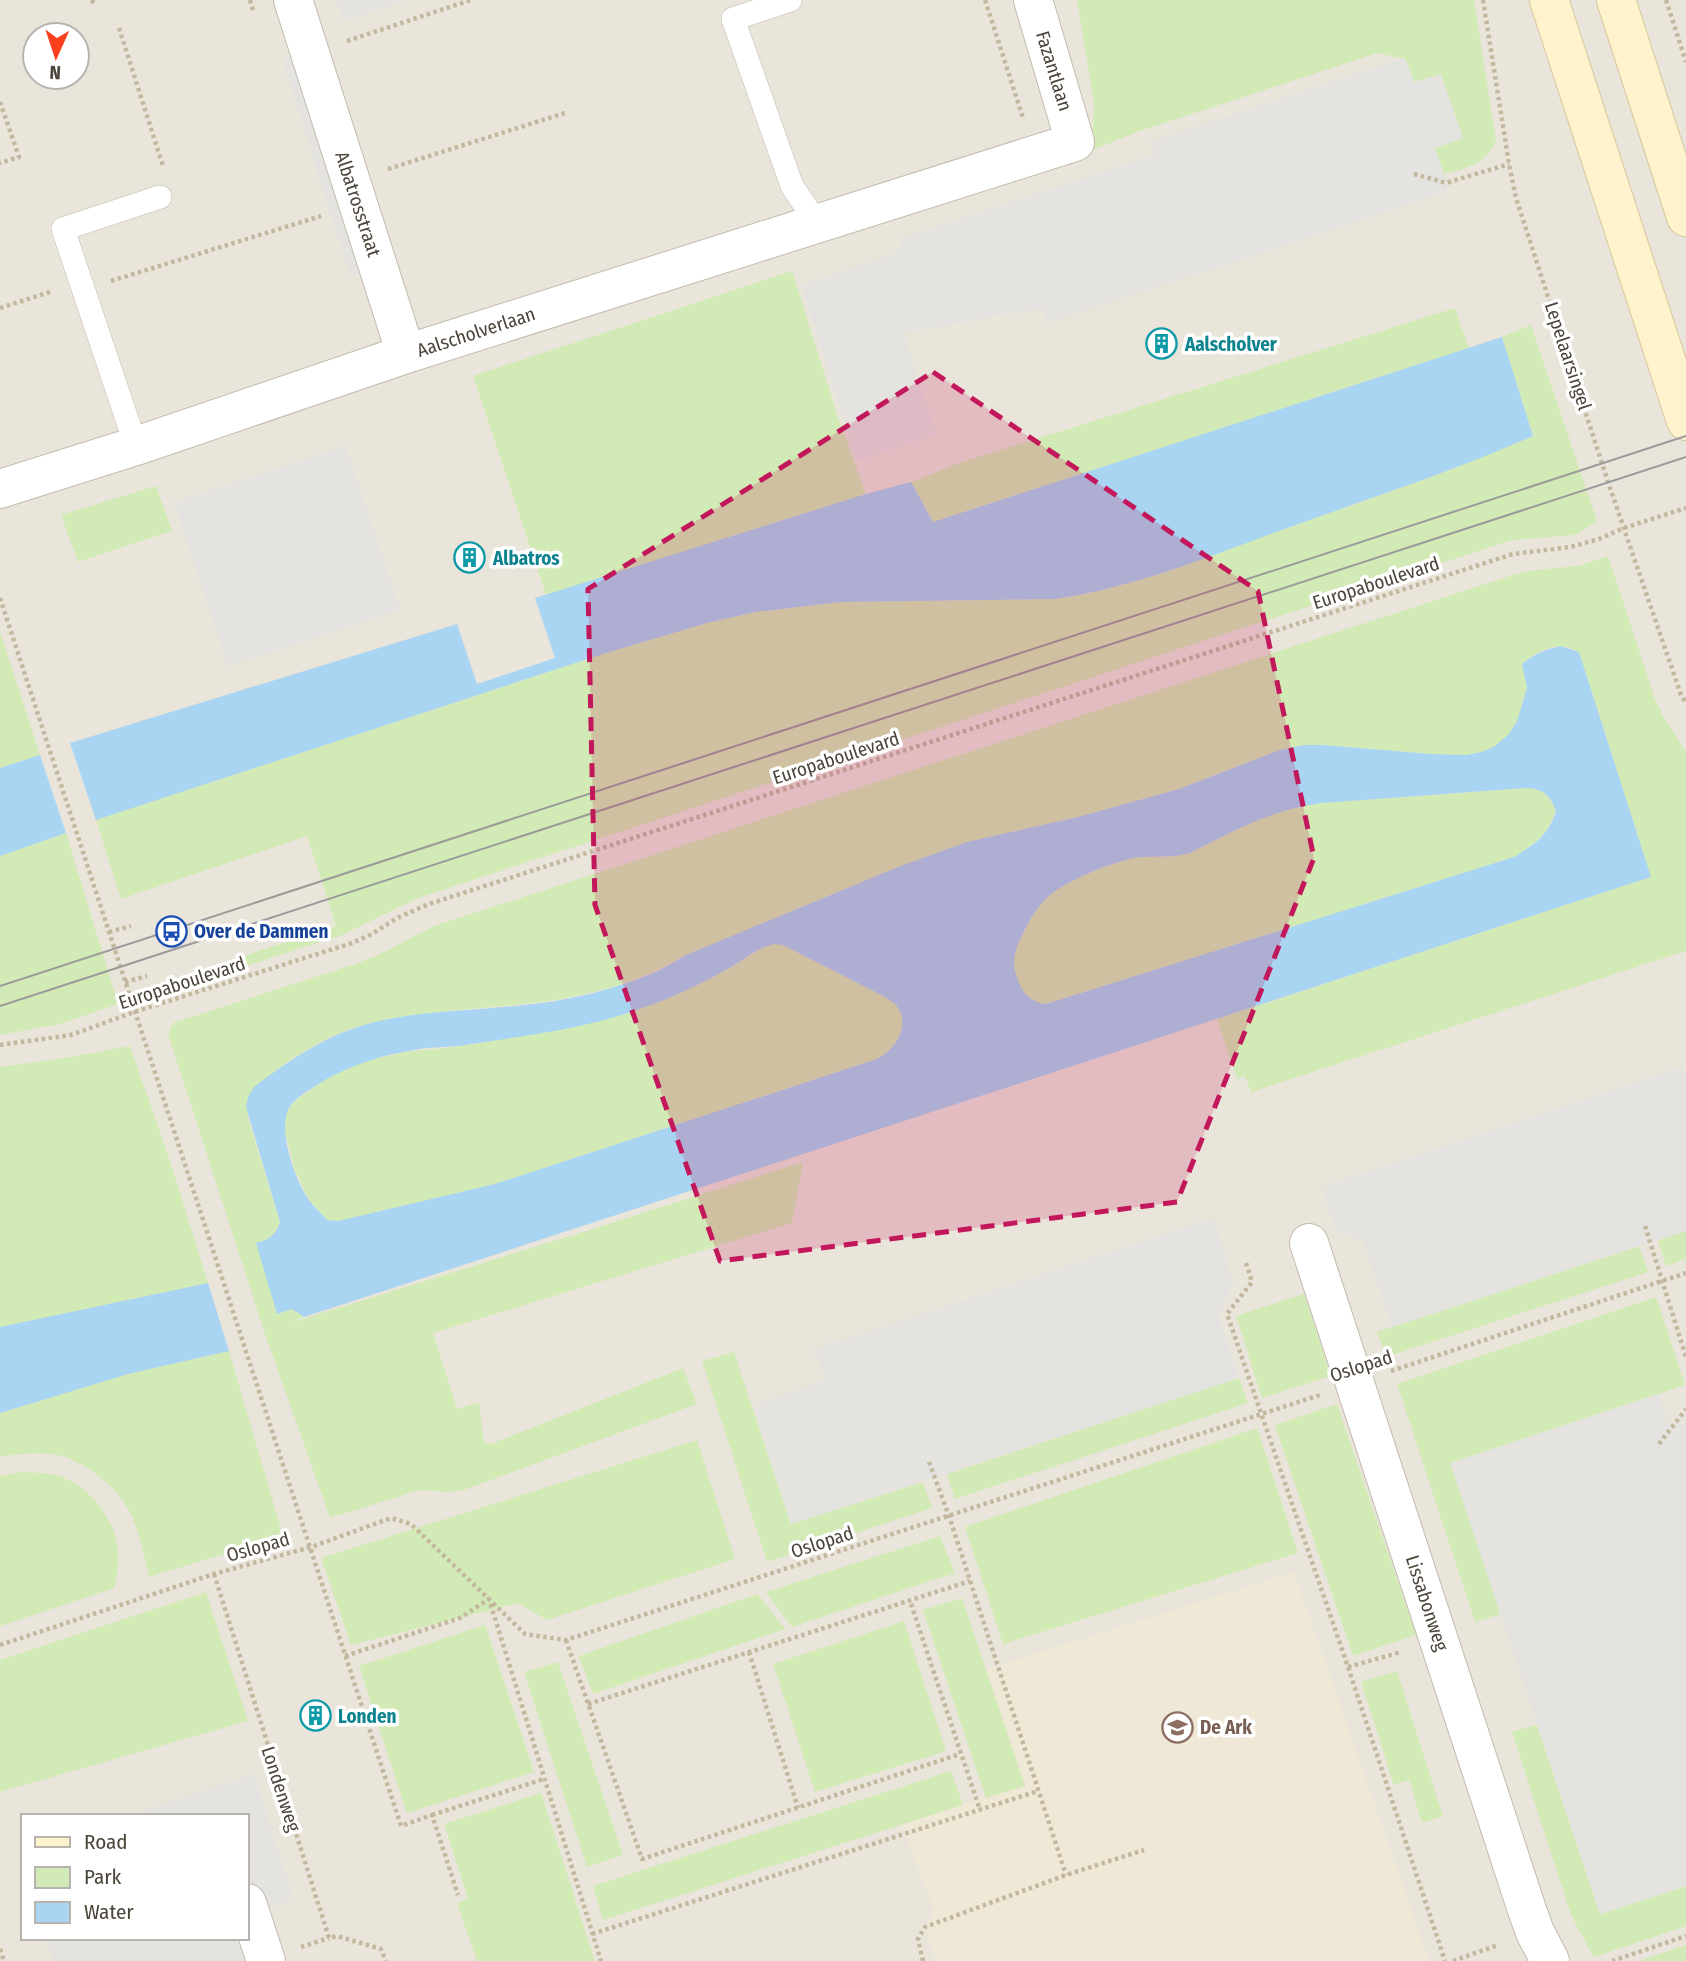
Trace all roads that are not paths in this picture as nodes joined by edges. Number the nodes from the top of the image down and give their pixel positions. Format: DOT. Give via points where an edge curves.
graph roads {
  1 [pos="293,0"];
  2 [pos="790,0"];
  3 [pos="1033,0"];
  4 [pos="1549,0"];
  5 [pos="1616,0"];
  6 [pos="1076,142"];
  7 [pos="160,197"];
  8 [pos="1686,217"];
  9 [pos="817,223"];
  10 [pos="406,355"];
  11 [pos="1686,421"];
  12 [pos="136,446"];
  13 [pos="0,489"];
  14 [pos="1309,1243"];
  15 [pos="248,1906"];
  16 [pos="1543,1947"];
  17 [pos="266,1961"];
  1 -- 10 [label="street, Albatrosstraat"];
  2 -- 9 [label="lane" via="733,19 792,186"];
  3 -- 6 [label="street, Fazantlaan"];
  4 -- 11 [label="street"];
  5 -- 8 [label="street"];
  6 -- 9 [label="street, Aalscholverlaan"];
  7 -- 12 [label="lane" via="63,229"];
  9 -- 10 [label="street, Aalscholverlaan"];
  10 -- 12 [label="street, Aalscholverlaan"];
  12 -- 13 [label="street, Aalscholverlaan"];
  14 -- 16 [label="street, Lissabonweg"];
  15 -- 17 [label="street"];
}
